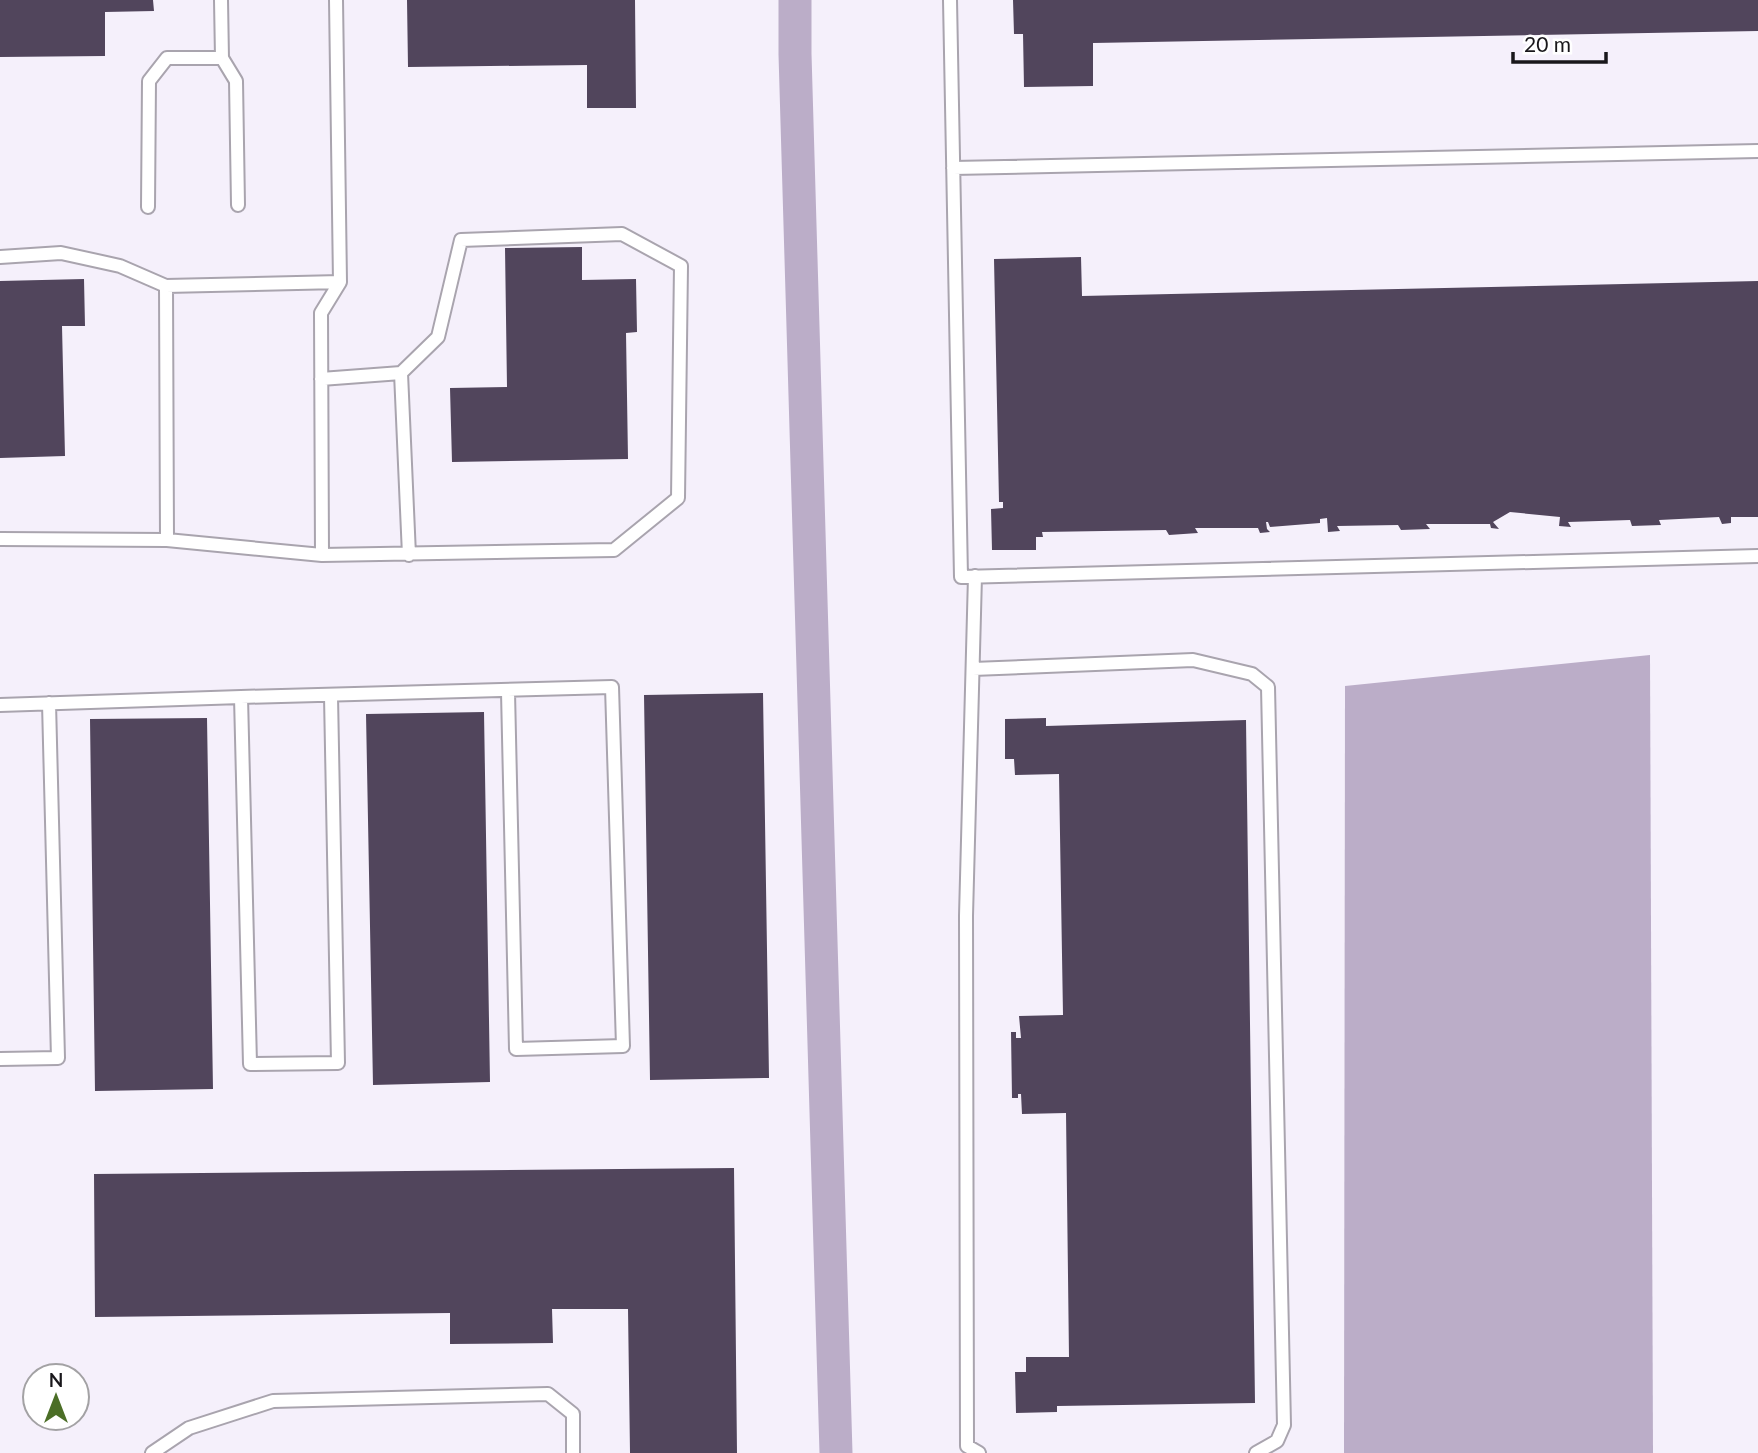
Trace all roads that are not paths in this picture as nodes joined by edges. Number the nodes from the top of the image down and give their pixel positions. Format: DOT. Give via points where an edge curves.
graph roads {
  1 [pos="221,0"];
  2 [pos="336,0"];
  3 [pos="950,0"];
  4 [pos="222,58"];
  5 [pos="1758,151"];
  6 [pos="953,168"];
  7 [pos="238,205"];
  8 [pos="148,207"];
  9 [pos="0,257"];
  10 [pos="340,282"];
  11 [pos="166,286"];
  12 [pos="401,373"];
  13 [pos="321,379"];
  14 [pos="0,539"];
  15 [pos="167,541"];
  16 [pos="322,555"];
  17 [pos="409,555"];
  18 [pos="1758,556"];
  19 [pos="975,576"];
  20 [pos="972,669"];
  21 [pos="508,692"];
  22 [pos="331,696"];
  23 [pos="241,697"];
  24 [pos="50,704"];
  25 [pos="0,705"];
  26 [pos="0,1059"];
  27 [pos="152,1453"];
  28 [pos="573,1453"];
  29 [pos="979,1453"];
  30 [pos="1256,1453"];
  1 -- 4 [label="lane"];
  2 -- 10 [label="lane"];
  3 -- 6 [label="lane"];
  4 -- 7 [label="lane" via="236,81"];
  4 -- 8 [label="lane" via="167,58 149,80"];
  5 -- 6 [label="lane"];
  6 -- 19 [label="lane" via="961,577"];
  9 -- 11 [label="lane" via="61,253 120,266"];
  10 -- 11 [label="lane"];
  10 -- 13 [label="lane" via="321,313"];
  11 -- 15 [label="lane"];
  12 -- 13 [label="lane"];
  12 -- 17 [label="lane"];
  12 -- 17 [label="lane" via="438,337 461,240 622,234 681,266 678,498 614,550"];
  13 -- 16 [label="lane"];
  14 -- 15 [label="lane"];
  15 -- 16 [label="lane"];
  16 -- 17 [label="lane"];
  18 -- 19 [label="lane"];
  19 -- 20 [label="lane"];
  20 -- 29 [label="lane" via="966,916 967,1446"];
  20 -- 30 [label="lane" via="1193,660 1252,674 1268,687 1284,1425 1277,1441"];
  21 -- 21 [label="lane" via="516,1049 623,1046 612,687"];
  21 -- 22 [label="lane"];
  22 -- 23 [label="lane"];
  22 -- 23 [label="lane" via="338,1063 250,1064"];
  23 -- 24 [label="lane"];
  24 -- 25 [label="lane"];
  24 -- 26 [label="lane" via="58,1058"];
  27 -- 28 [label="lane" via="189,1428 273,1401 548,1394 573,1414"];
}
